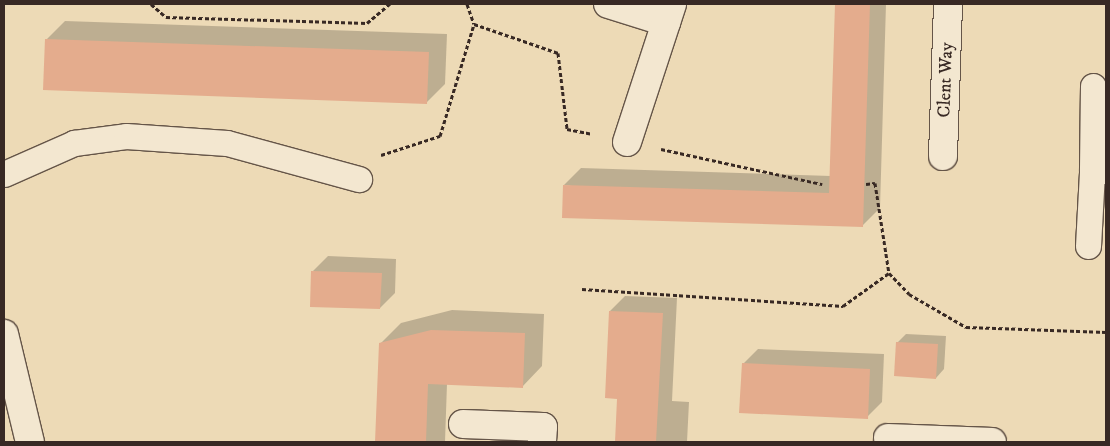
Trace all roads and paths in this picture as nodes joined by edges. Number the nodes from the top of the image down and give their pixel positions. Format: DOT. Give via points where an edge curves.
graph roads {
  1 [pos="152,4"];
  2 [pos="390,4"];
  3 [pos="467,4"];
  4 [pos="608,4"];
  5 [pos="948,4"];
  6 [pos="669,13"];
  7 [pos="474,24"];
  8 [pos="1093,86"];
  9 [pos="627,142"];
  10 [pos="943,156"];
  11 [pos="1099,171"];
  12 [pos="4,174"];
  13 [pos="359,179"];
  14 [pos="822,184"];
  15 [pos="866,184"];
  16 [pos="1088,246"];
  17 [pos="889,273"];
  18 [pos="582,289"];
  19 [pos="1106,332"];
  20 [pos="4,334"];
  21 [pos="8,372"];
  22 [pos="463,424"];
  23 [pos="888,438"];
  24 [pos="30,442"];
  25 [pos="542,442"];
  26 [pos="968,442"];
  27 [pos="992,442"];
  1 -- 2 [label="path" via="166,17 367,23"];
  3 -- 7 [label="path"];
  4 -- 6 [label="street"];
  5 -- 10 [label="street, Clent Way"];
  6 -- 9 [label="street"];
  7 -- 9 [label="path" via="558,54 567,129"];
  7 -- 13 [label="path" via="440,136 377,156"];
  8 -- 11 [label="lane"];
  9 -- 14 [label="path"];
  11 -- 16 [label="lane"];
  12 -- 13 [label="lane" via="74,143 126,136 227,143"];
  15 -- 17 [label="path" via="875,183"];
  17 -- 18 [label="path" via="843,306"];
  17 -- 19 [label="path" via="909,294 966,327"];
  20 -- 21 [label="street"];
  21 -- 24 [label="street"];
  22 -- 25 [label="street" via="543,426"];
  23 -- 26 [label="street"];
  26 -- 27 [label="street"];
}
